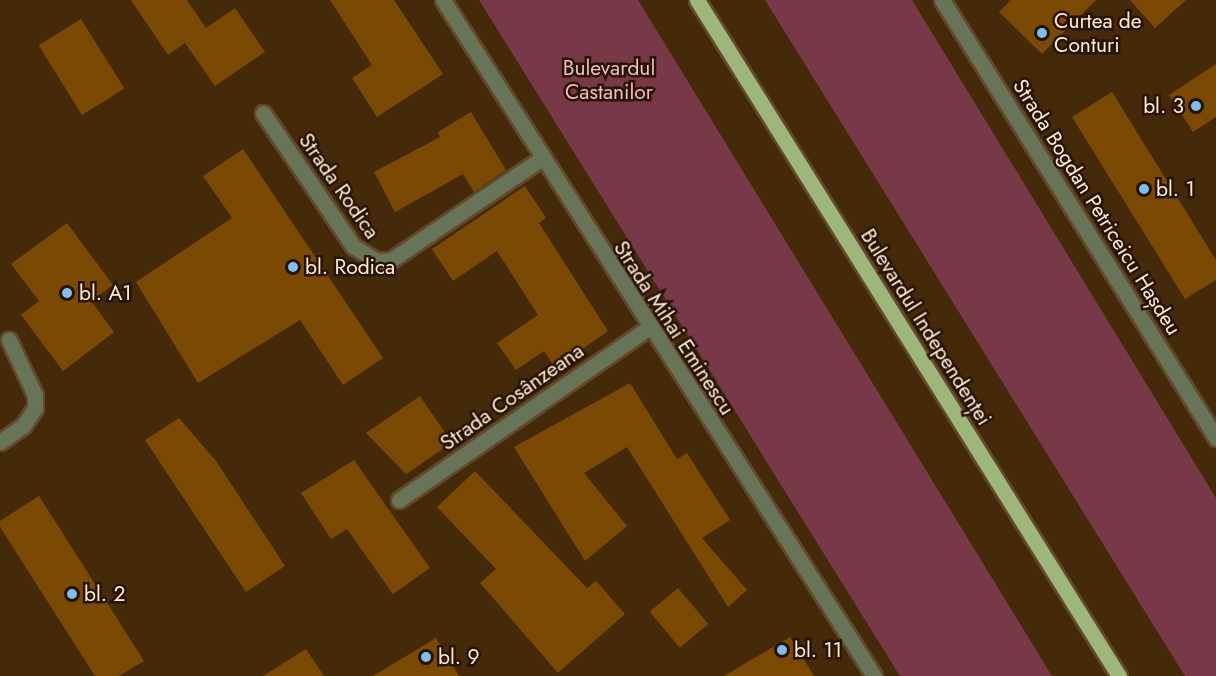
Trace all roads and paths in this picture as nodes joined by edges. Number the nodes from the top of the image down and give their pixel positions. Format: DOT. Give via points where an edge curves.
graph roads {
  1 [pos="443,0"];
  2 [pos="697,0"];
  3 [pos="942,0"];
  4 [pos="263,113"];
  5 [pos="542,158"];
  6 [pos="648,328"];
  7 [pos="9,340"];
  8 [pos="1216,438"];
  9 [pos="0,442"];
  10 [pos="399,500"];
  11 [pos="874,676"];
  12 [pos="1119,676"];
  1 -- 5 [label="street, Strada Mihai Eminescu"];
  2 -- 12 [label="main road, Bulevardul Independenței"];
  3 -- 8 [label="street, Strada Bogdan Petriceicu Hașdeu"];
  4 -- 5 [label="street, Strada Rodica" via="357,251 377,261 391,260"];
  5 -- 6 [label="street, Strada Mihai Eminescu"];
  6 -- 10 [label="street, Strada Cosânzeana"];
  6 -- 11 [label="street, Strada Mihai Eminescu"];
  7 -- 9 [label="street" via="35,396 35,408 23,426"];
}
